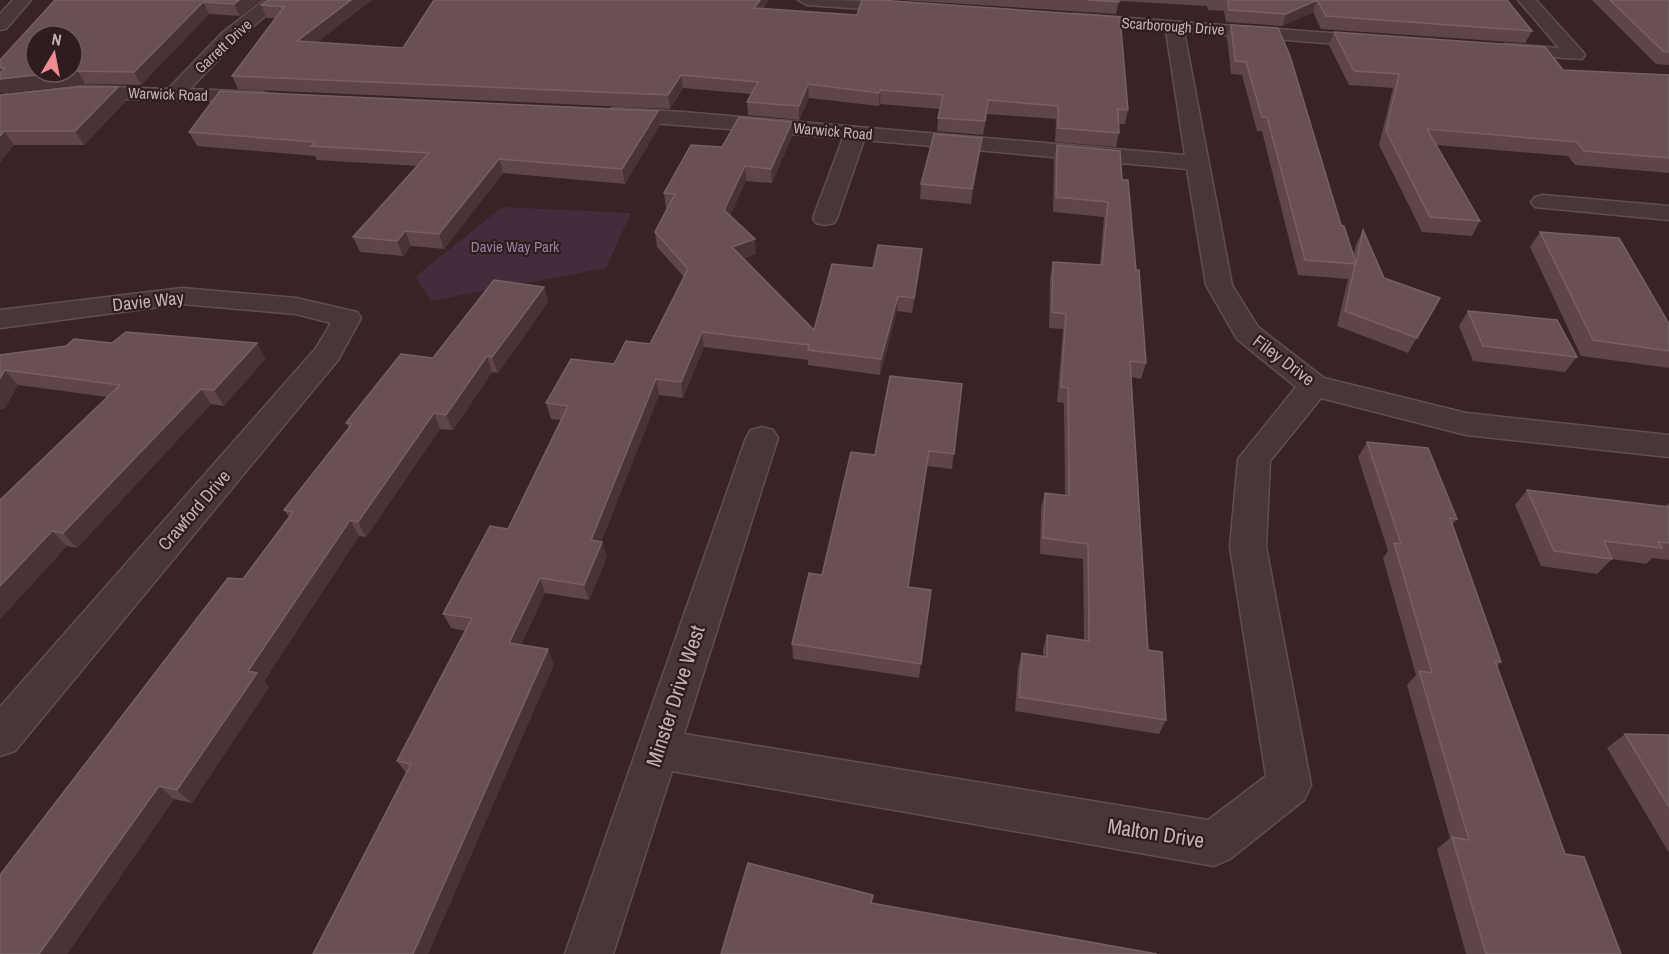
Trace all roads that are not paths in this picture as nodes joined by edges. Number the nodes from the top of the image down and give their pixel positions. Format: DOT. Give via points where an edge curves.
graph roads {
  1 [pos="22,0"];
  2 [pos="275,0"];
  3 [pos="807,0"];
  4 [pos="816,0"];
  5 [pos="1527,0"];
  6 [pos="922,8"];
  7 [pos="1053,18"];
  8 [pos="0,25"];
  9 [pos="1174,26"];
  10 [pos="1398,42"];
  11 [pos="1492,49"];
  12 [pos="174,94"];
  13 [pos="280,99"];
  14 [pos="0,102"];
  15 [pos="589,113"];
  16 [pos="856,133"];
  17 [pos="1198,163"];
  18 [pos="1543,202"];
  19 [pos="1669,213"];
  20 [pos="825,218"];
  21 [pos="296,306"];
  22 [pos="0,319"];
  23 [pos="1314,386"];
  24 [pos="762,438"];
  25 [pos="1669,446"];
  26 [pos="0,737"];
  27 [pos="658,749"];
  28 [pos="589,954"];
  1 -- 8 [label="street"];
  2 -- 12 [label="street, Garrett Drive" via="229,37"];
  3 -- 4 [label="street"];
  4 -- 6 [label="street"];
  5 -- 11 [label="street" via="1575,55"];
  7 -- 9 [label="street, Scarborough Drive"];
  9 -- 10 [label="street, Scarborough Drive"];
  9 -- 17 [label="street, Filey Drive"];
  12 -- 13 [label="street, Warwick Road"];
  12 -- 14 [label="street, Warwick Road" via="85,92"];
  15 -- 16 [label="street, Warwick Road"];
  16 -- 17 [label="street, Warwick Road"];
  16 -- 20 [label="street"];
  17 -- 23 [label="street, Filey Drive" via="1219,285 1247,333"];
  18 -- 19 [label="street"];
  21 -- 22 [label="street, Davie Way" via="182,296"];
  21 -- 26 [label="street, Crawford Drive" via="347,318 328,353"];
  23 -- 25 [label="street, Filey Drive" via="1466,424"];
  23 -- 27 [label="street, Malton Drive" via="1254,459 1248,548 1288,785 1214,843"];
  24 -- 27 [label="street, Minster Drive West"];
  27 -- 28 [label="street, Minster Drive West"];
}
